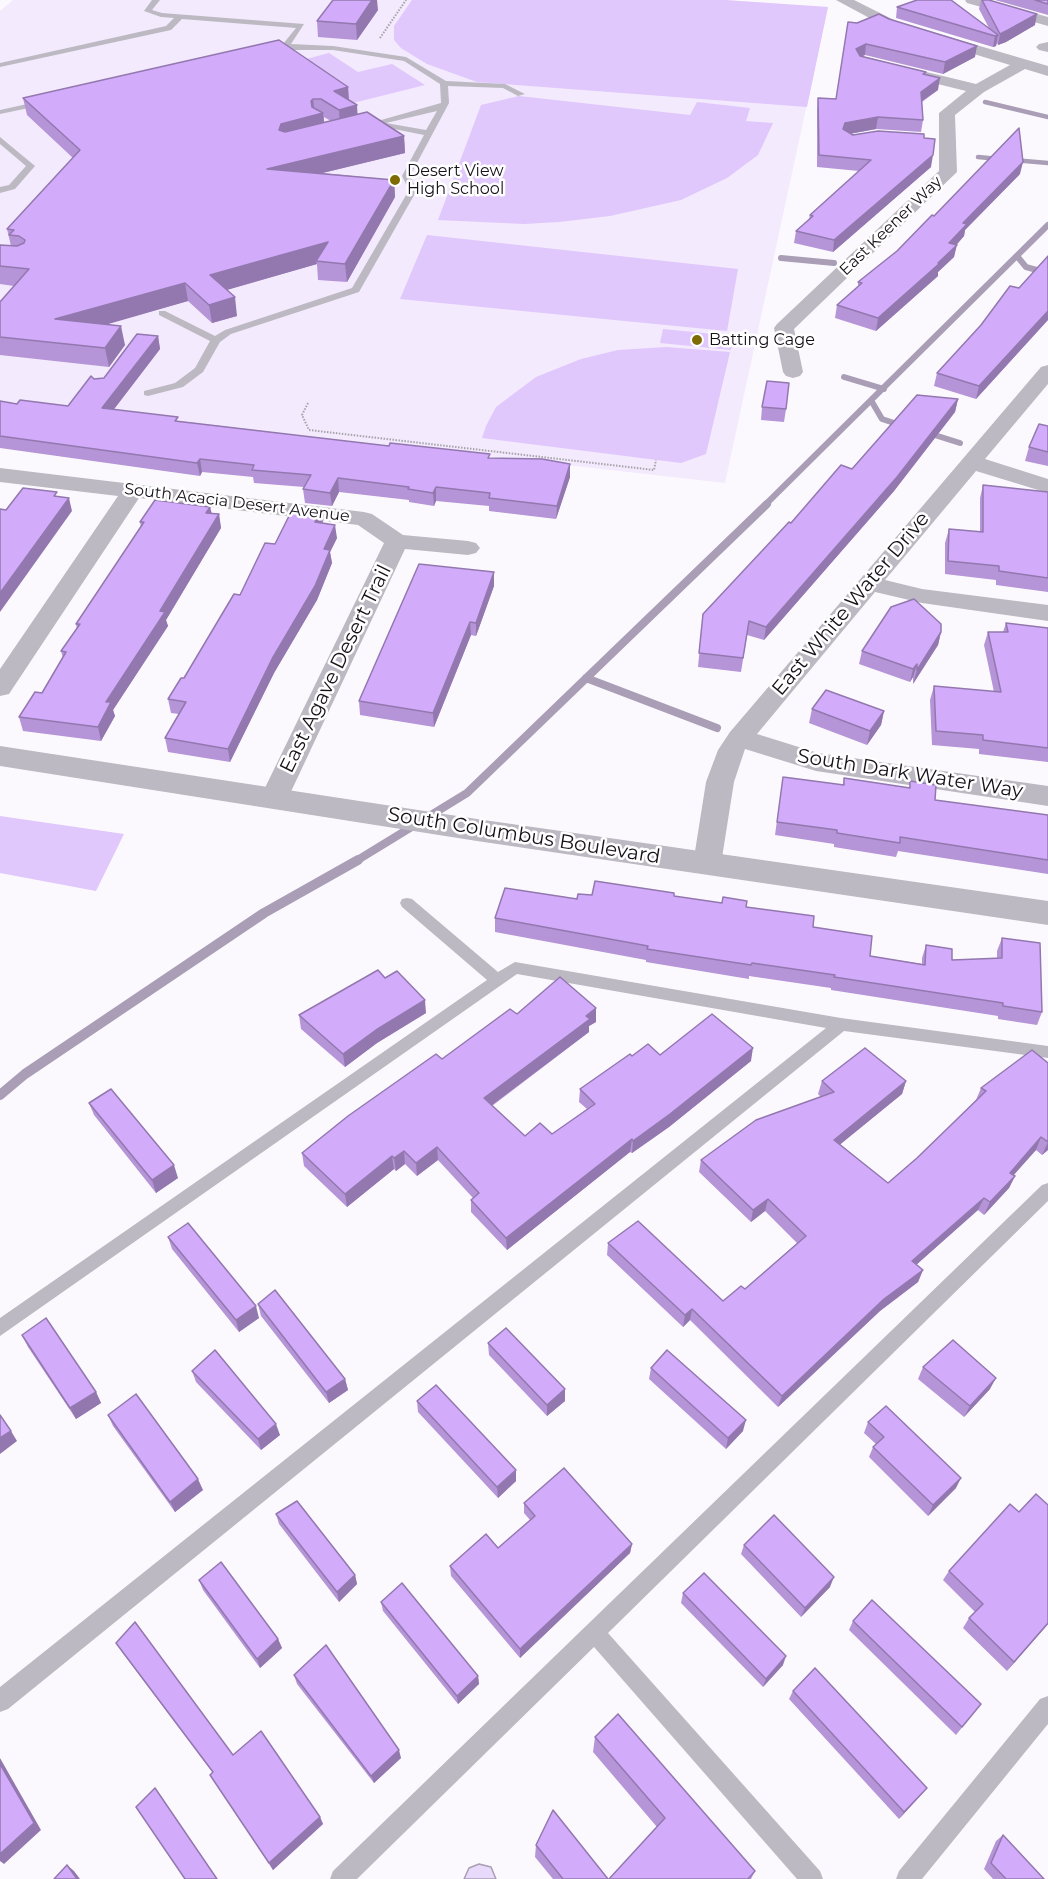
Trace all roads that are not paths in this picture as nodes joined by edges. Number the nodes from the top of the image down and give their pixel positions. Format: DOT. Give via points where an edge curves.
graph roads {
  1 [pos="156,0"];
  2 [pos="843,0"];
  3 [pos="972,0"];
  4 [pos="180,17"];
  5 [pos="1048,22"];
  6 [pos="286,46"];
  7 [pos="275,49"];
  8 [pos="1023,64"];
  9 [pos="0,65"];
  10 [pos="886,68"];
  11 [pos="1048,71"];
  12 [pos="444,83"];
  13 [pos="978,89"];
  14 [pos="521,94"];
  15 [pos="55,99"];
  16 [pos="442,107"];
  17 [pos="0,112"];
  18 [pos="373,124"];
  19 [pos="350,130"];
  20 [pos="429,133"];
  21 [pos="0,139"];
  22 [pos="0,190"];
  23 [pos="162,314"];
  24 [pos="216,340"];
  25 [pos="793,372"];
  26 [pos="1047,374"];
  27 [pos="148,393"];
  28 [pos="971,462"];
  29 [pos="0,475"];
  30 [pos="1048,486"];
  31 [pos="133,490"];
  32 [pos="397,541"];
  33 [pos="468,548"];
  34 [pos="870,583"];
  35 [pos="1048,613"];
  36 [pos="0,688"];
  37 [pos="739,738"];
  38 [pos="0,756"];
  39 [pos="1048,796"];
  40 [pos="274,798"];
  41 [pos="707,864"];
  42 [pos="407,903"];
  43 [pos="1048,913"];
  44 [pos="497,980"];
  45 [pos="841,1024"];
  46 [pos="1048,1052"];
  47 [pos="1048,1190"];
  48 [pos="0,1328"];
  49 [pos="594,1632"];
  50 [pos="0,1701"];
  51 [pos="1048,1707"];
  52 [pos="341,1879"];
  53 [pos="812,1879"];
  54 [pos="907,1879"];
  1 -- 4 [label="lane" via="148,11"];
  2 -- 8 [label="street" via="893,25"];
  3 -- 5 [label="street"];
  4 -- 6 [label="lane" via="301,26"];
  4 -- 9 [label="lane" via="168,28"];
  6 -- 7 [label="lane"];
  6 -- 12 [label="lane" via="406,58"];
  8 -- 11 [label="street"];
  8 -- 13 [label="street, East Keener Way"];
  10 -- 13 [label="street"];
  12 -- 14 [label="lane" via="505,86"];
  12 -- 16 [label="lane"];
  13 -- 25 [label="street, East Keener Way" via="947,113 941,139 948,172 784,328"];
  15 -- 17 [label="lane"];
  16 -- 18 [label="lane"];
  16 -- 20 [label="lane"];
  18 -- 19 [label="lane"];
  18 -- 20 [label="lane"];
  20 -- 24 [label="lane" via="406,176 413,190 356,290 228,332"];
  21 -- 22 [label="lane" via="31,166 12,187"];
  23 -- 24 [label="lane"];
  24 -- 27 [label="lane" via="199,370 179,385"];
  26 -- 28 [label="street, East White Water Drive"];
  28 -- 30 [label="street"];
  28 -- 34 [label="street, East White Water Drive"];
  29 -- 31 [label="street, South Acacia Desert Avenue"];
  31 -- 32 [label="street, South Acacia Desert Avenue" via="364,519"];
  31 -- 36 [label="street"];
  32 -- 33 [label="street, South Acacia Desert Avenue"];
  32 -- 40 [label="street, East Agave Desert Trail"];
  34 -- 35 [label="street" via="922,596"];
  34 -- 37 [label="street, East White Water Drive"];
  37 -- 39 [label="street, South Dark Water Way" via="816,762"];
  37 -- 41 [label="street, East White Water Drive" via="720,782"];
  38 -- 40 [label="street, South Columbus Boulevard"];
  40 -- 41 [label="street, South Columbus Boulevard"];
  41 -- 43 [label="street, South Columbus Boulevard"];
  42 -- 44 [label="lane"];
  44 -- 45 [label="lane" via="515,968"];
  44 -- 48 [label="lane"];
  45 -- 46 [label="lane"];
  45 -- 50 [label="lane"];
  47 -- 49 [label="lane"];
  49 -- 52 [label="lane"];
  49 -- 53 [label="lane"];
  51 -- 54 [label="lane"];
}
